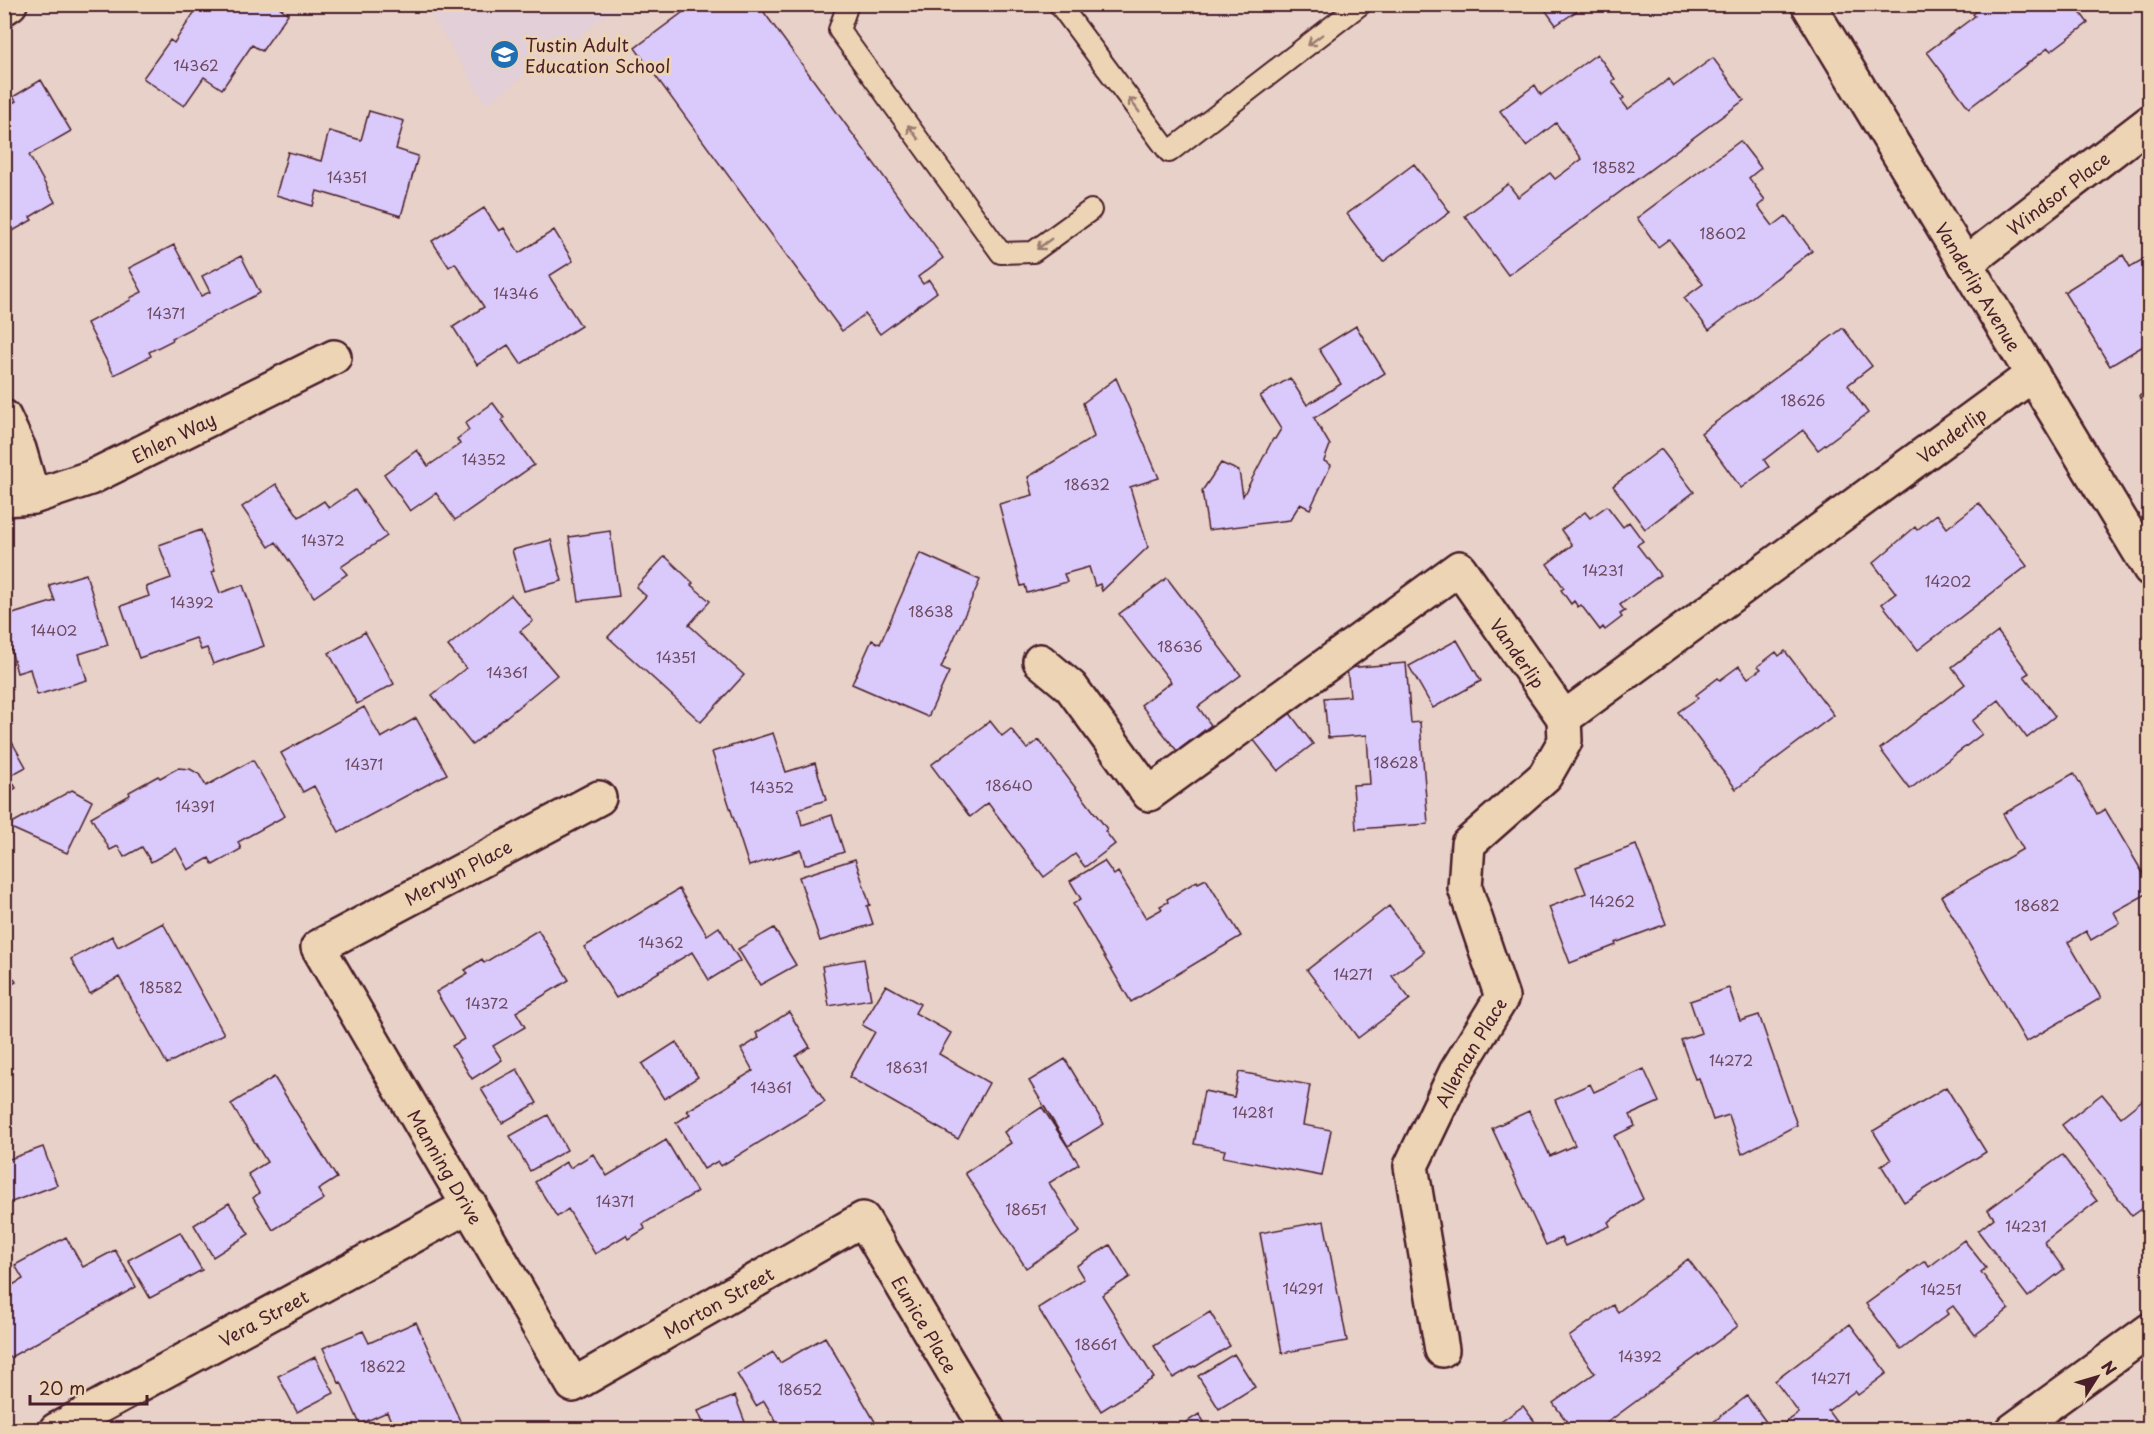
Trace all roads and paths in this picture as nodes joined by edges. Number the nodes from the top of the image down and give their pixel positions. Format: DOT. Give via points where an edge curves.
graph roads {
  1 [pos="10,4"];
  2 [pos="848,4"];
  3 [pos="1059,4"];
  4 [pos="1361,4"];
  5 [pos="1808,4"];
  6 [pos="4,8"];
  7 [pos="2150,122"];
  8 [pos="1091,210"];
  9 [pos="1965,264"];
  10 [pos="334,357"];
  11 [pos="2032,375"];
  12 [pos="4,417"];
  13 [pos="19,498"];
  14 [pos="2150,569"];
  15 [pos="1040,661"];
  16 [pos="1564,718"];
  17 [pos="599,798"];
  18 [pos="318,947"];
  19 [pos="470,1205"];
  20 [pos="863,1219"];
  21 [pos="2150,1330"];
  22 [pos="1442,1350"];
  23 [pos="573,1385"];
  24 [pos="56,1430"];
  25 [pos="988,1430"];
  26 [pos="2013,1430"];
  1 -- 6 [label="street"];
  8 -- 2 [label="lane, one-way" via="1034,252 1001,253 839,30"];
  4 -- 3 [label="lane, one-way" via="1169,152"];
  5 -- 9 [label="street, Vanderlip Avenue"];
  7 -- 9 [label="street, Windsor Place"];
  9 -- 11 [label="street, Vanderlip Avenue"];
  10 -- 13 [label="street, Ehlen Way" via="90,478"];
  11 -- 14 [label="street, Vanderlip Avenue"];
  11 -- 16 [label="street, Vanderlip"];
  12 -- 13 [label="street" via="19,449"];
  15 -- 16 [label="street, Vanderlip" via="1071,687 1149,794 1459,568"];
  16 -- 22 [label="street, Alleman Place" via="1565,741 1545,776 1468,844 1466,888 1502,997 1456,1072 1411,1167"];
  17 -- 18 [label="street, Mervyn Place"];
  18 -- 19 [label="street, Manning Drive"];
  19 -- 23 [label="street, Manning Drive"];
  19 -- 24 [label="street, Vera Street"];
  20 -- 23 [label="street, Morton Street"];
  20 -- 25 [label="street, Eunice Place"];
  21 -- 26 [label="street"];
}
